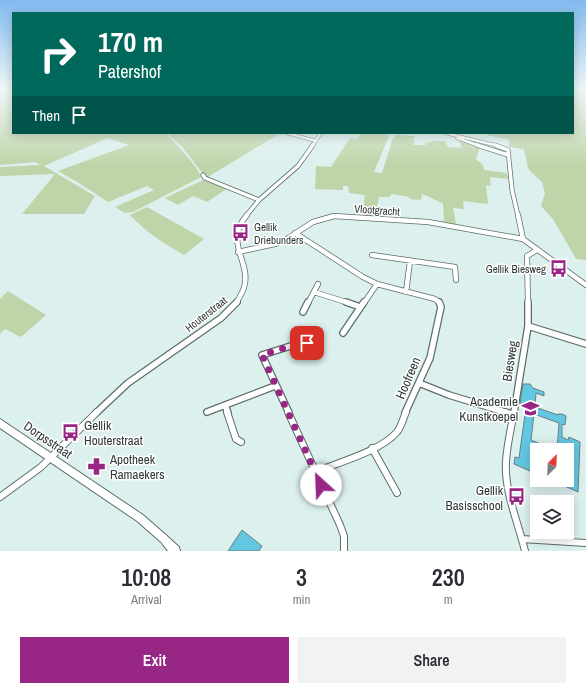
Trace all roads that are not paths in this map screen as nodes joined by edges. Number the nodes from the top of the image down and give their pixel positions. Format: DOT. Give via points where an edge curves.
graph roads {
  1 [pos="291,134"];
  2 [pos="320,134"];
  3 [pos="447,134"];
  4 [pos="448,134"];
  5 [pos="316,141"];
  6 [pos="508,155"];
  7 [pos="203,175"];
  8 [pos="258,200"];
  9 [pos="295,233"];
  10 [pos="523,239"];
  11 [pos="537,250"];
  12 [pos="238,252"];
  13 [pos="372,255"];
  14 [pos="410,261"];
  15 [pos="456,280"];
  16 [pos="318,284"];
  17 [pos="377,284"];
  18 [pos="586,285"];
  19 [pos="314,292"];
  20 [pos="406,292"];
  21 [pos="360,307"];
  22 [pos="303,312"];
  23 [pos="528,326"];
  24 [pos="343,333"];
  25 [pos="307,343"];
  26 [pos="586,344"];
  27 [pos="419,383"];
  28 [pos="275,386"];
  29 [pos="225,405"];
  30 [pos="207,412"];
  31 [pos="513,415"];
  32 [pos="0,423"];
  33 [pos="241,442"];
  34 [pos="372,448"];
  35 [pos="51,458"];
  36 [pos="315,472"];
  37 [pos="397,493"];
  38 [pos="0,497"];
  39 [pos="522,539"];
  40 [pos="586,543"];
  41 [pos="175,551"];
  42 [pos="344,551"];
  43 [pos="525,551"];
  1 -- 5 [label="street"];
  2 -- 5 [label="street, Houterstraat"];
  3 -- 6 [label="street"];
  4 -- 6 [label="street" via="505,147"];
  5 -- 8 [label="street, Houterstraat" via="298,166"];
  6 -- 10 [label="street" via="512,190"];
  7 -- 8 [label="street"];
  8 -- 12 [label="street, Houterstraat" via="239,229"];
  9 -- 10 [label="street, Vlootgracht" via="314,220 334,216 428,222"];
  9 -- 12 [label="street, Vlootgracht" via="288,239 270,246"];
  9 -- 17 [label="street"];
  10 -- 11 [label="street"];
  11 -- 18 [label="street"];
  11 -- 23 [label="street, Biesweg" via="527,256"];
  12 -- 35 [label="street, Houterstraat" via="245,283 236,304 221,318 128,383"];
  13 -- 14 [label="street"];
  14 -- 15 [label="street" via="455,267"];
  14 -- 20 [label="street"];
  16 -- 19 [label="street"];
  17 -- 20 [label="street"];
  17 -- 21 [label="street"];
  19 -- 21 [label="street"];
  19 -- 22 [label="street"];
  20 -- 27 [label="street, Hoofreen" via="435,299 441,307 430,358"];
  21 -- 24 [label="street"];
  23 -- 26 [label="street"];
  23 -- 31 [label="street, Biesweg"];
  25 -- 28 [label="street" via="262,355"];
  27 -- 31 [label="street"];
  27 -- 34 [label="street, Hoofreen" via="397,432"];
  28 -- 29 [label="street"];
  28 -- 36 [label="street"];
  29 -- 30 [label="street"];
  29 -- 33 [label="street" via="236,439"];
  31 -- 39 [label="street, Biesweg" via="506,472"];
  32 -- 35 [label="street, Dorpsstraat"];
  34 -- 36 [label="street, Hoofreen"];
  34 -- 37 [label="street"];
  35 -- 38 [label="street, Houterstraat"];
  35 -- 41 [label="street, Dorpsstraat" via="140,518"];
  36 -- 42 [label="street" via="340,525 344,536"];
  39 -- 40 [label="street"];
  39 -- 43 [label="street, Biesweg"];
}
